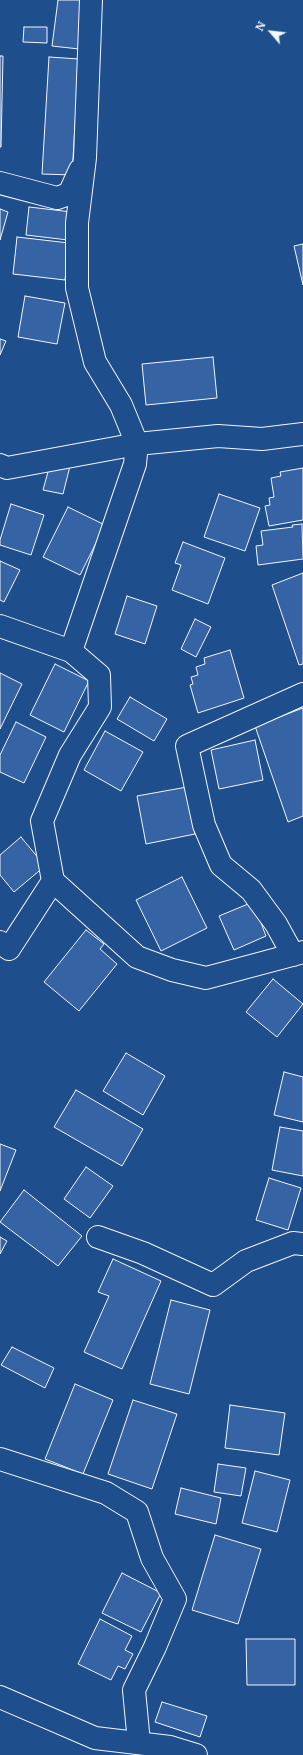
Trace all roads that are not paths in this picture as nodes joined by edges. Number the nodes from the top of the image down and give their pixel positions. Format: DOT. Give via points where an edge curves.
graph roads {
  1 [pos="91,0"];
  2 [pos="85,158"];
  3 [pos="0,183"];
  4 [pos="303,434"];
  5 [pos="137,444"];
  6 [pos="0,465"];
  7 [pos="0,626"];
  8 [pos="71,651"];
  9 [pos="303,694"];
  10 [pos="53,881"];
  11 [pos="0,942"];
  12 [pos="298,954"];
  13 [pos="98,1237"];
  14 [pos="303,1244"];
  15 [pos="0,1459"];
  16 [pos="0,1697"];
  17 [pos="139,1743"];
  18 [pos="196,1755"];
  1 -- 2 [label="street"];
  2 -- 3 [label="street" via="69,194 57,198"];
  2 -- 5 [label="street" via="77,223 77,288 95,362 121,405"];
  4 -- 5 [label="street" via="262,439 218,436"];
  5 -- 6 [label="street" via="7,468"];
  5 -- 8 [label="street" via="135,464"];
  7 -- 8 [label="street"];
  8 -- 10 [label="street" via="100,675 100,707 70,756 42,821"];
  9 -- 12 [label="street" via="187,746 204,825 221,865 251,890"];
  10 -- 11 [label="street" via="9,949"];
  10 -- 12 [label="street" via="137,957 172,970 206,978"];
  13 -- 14 [label="street" via="143,1253 213,1285 246,1261 293,1243"];
  15 -- 17 [label="street" via="106,1493 137,1512 152,1558 176,1598 134,1690"];
  16 -- 17 [label="street" via="95,1738"];
  17 -- 18 [label="street" via="170,1747"];
}
